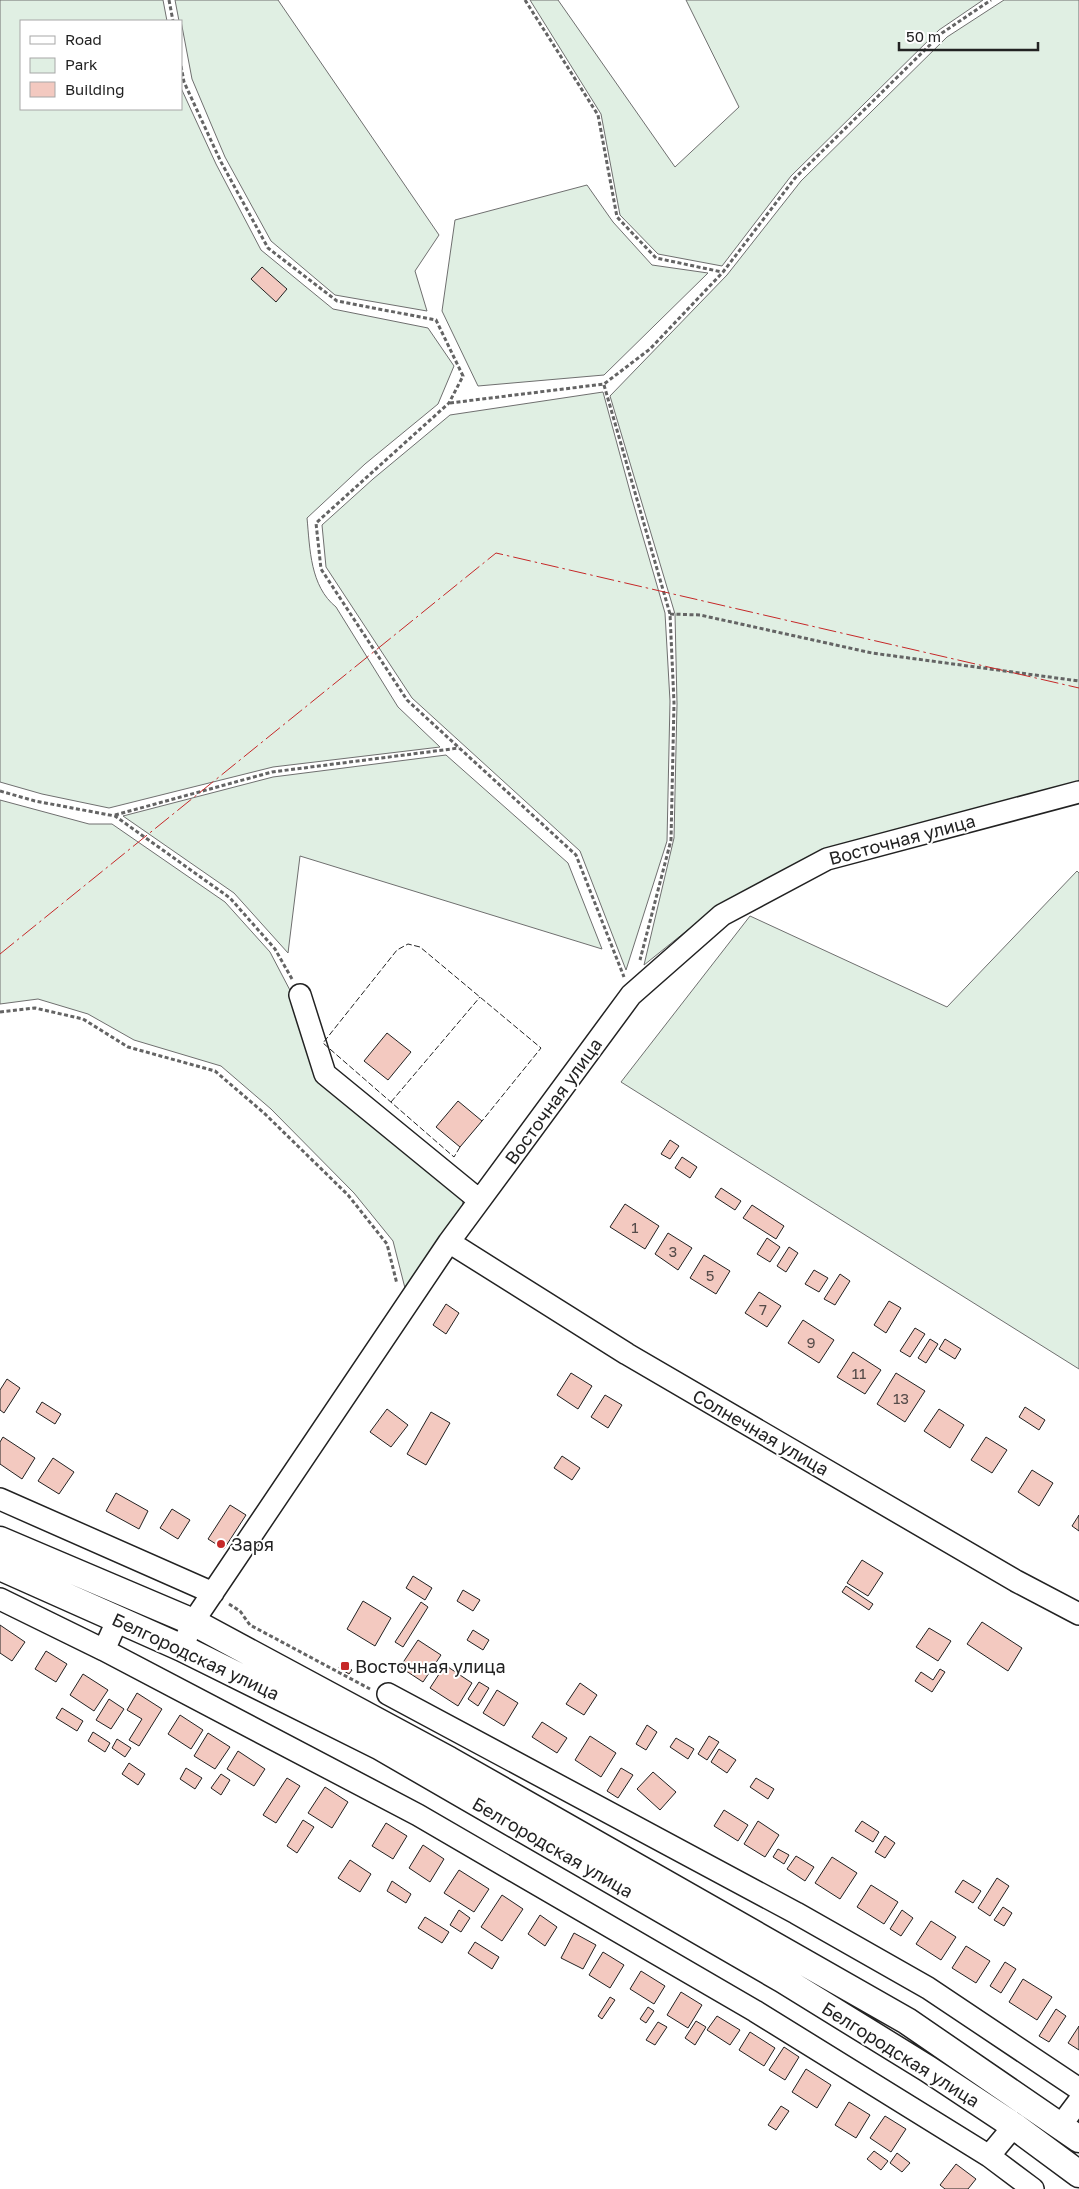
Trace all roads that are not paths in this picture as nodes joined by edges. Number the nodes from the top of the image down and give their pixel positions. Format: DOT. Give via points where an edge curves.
graph roads {
  1 [pos="1079,792"];
  2 [pos="300,995"];
  3 [pos="480,1200"];
  4 [pos="449,1242"];
  5 [pos="0,1499"];
  6 [pos="0,1540"];
  7 [pos="0,1567"];
  8 [pos="213,1593"];
  9 [pos="0,1599"];
  10 [pos="1079,1614"];
  11 [pos="118,1620"];
  12 [pos="194,1622"];
  13 [pos="182,1648"];
  14 [pos="104,1650"];
  15 [pos="388,1694"];
  16 [pos="1079,2089"];
  17 [pos="1079,2101"];
  18 [pos="1014,2126"];
  19 [pos="1070,2132"];
  20 [pos="989,2156"];
  21 [pos="1079,2174"];
  22 [pos="1033,2189"];
  1 -- 3 [label="street, Восточная улица" via="827,859 722,915 631,994"];
  2 -- 3 [label="street" via="325,1074"];
  3 -- 4 [label="street, Восточная улица"];
  4 -- 8 [label="street, Восточная улица"];
  4 -- 10 [label="street, Солнечная улица" via="627,1354"];
  5 -- 8 [label="street"];
  6 -- 12 [label="main road, Белгородская улица"];
  7 -- 11 [label="main road, Белгородская улица"];
  8 -- 12 [label="street, Восточная улица"];
  9 -- 14 [label="street"];
  11 -- 13 [label="main road, Белгородская улица"];
  11 -- 14 [label="street"];
  12 -- 13 [label="street, Восточная улица"];
  12 -- 19 [label="main road, Белгородская улица" via="449,1760 898,2016"];
  13 -- 18 [label="main road, Белгородская улица" via="400,1757 782,1979"];
  14 -- 20 [label="street" via="418,1815 755,2011"];
  15 -- 16 [label="street" via="796,1913 928,1988"];
  17 -- 19 [label="street"];
  18 -- 20 [label="street"];
  18 -- 21 [label="main road, Белгородская улица"];
  20 -- 22 [label="street"];
}
